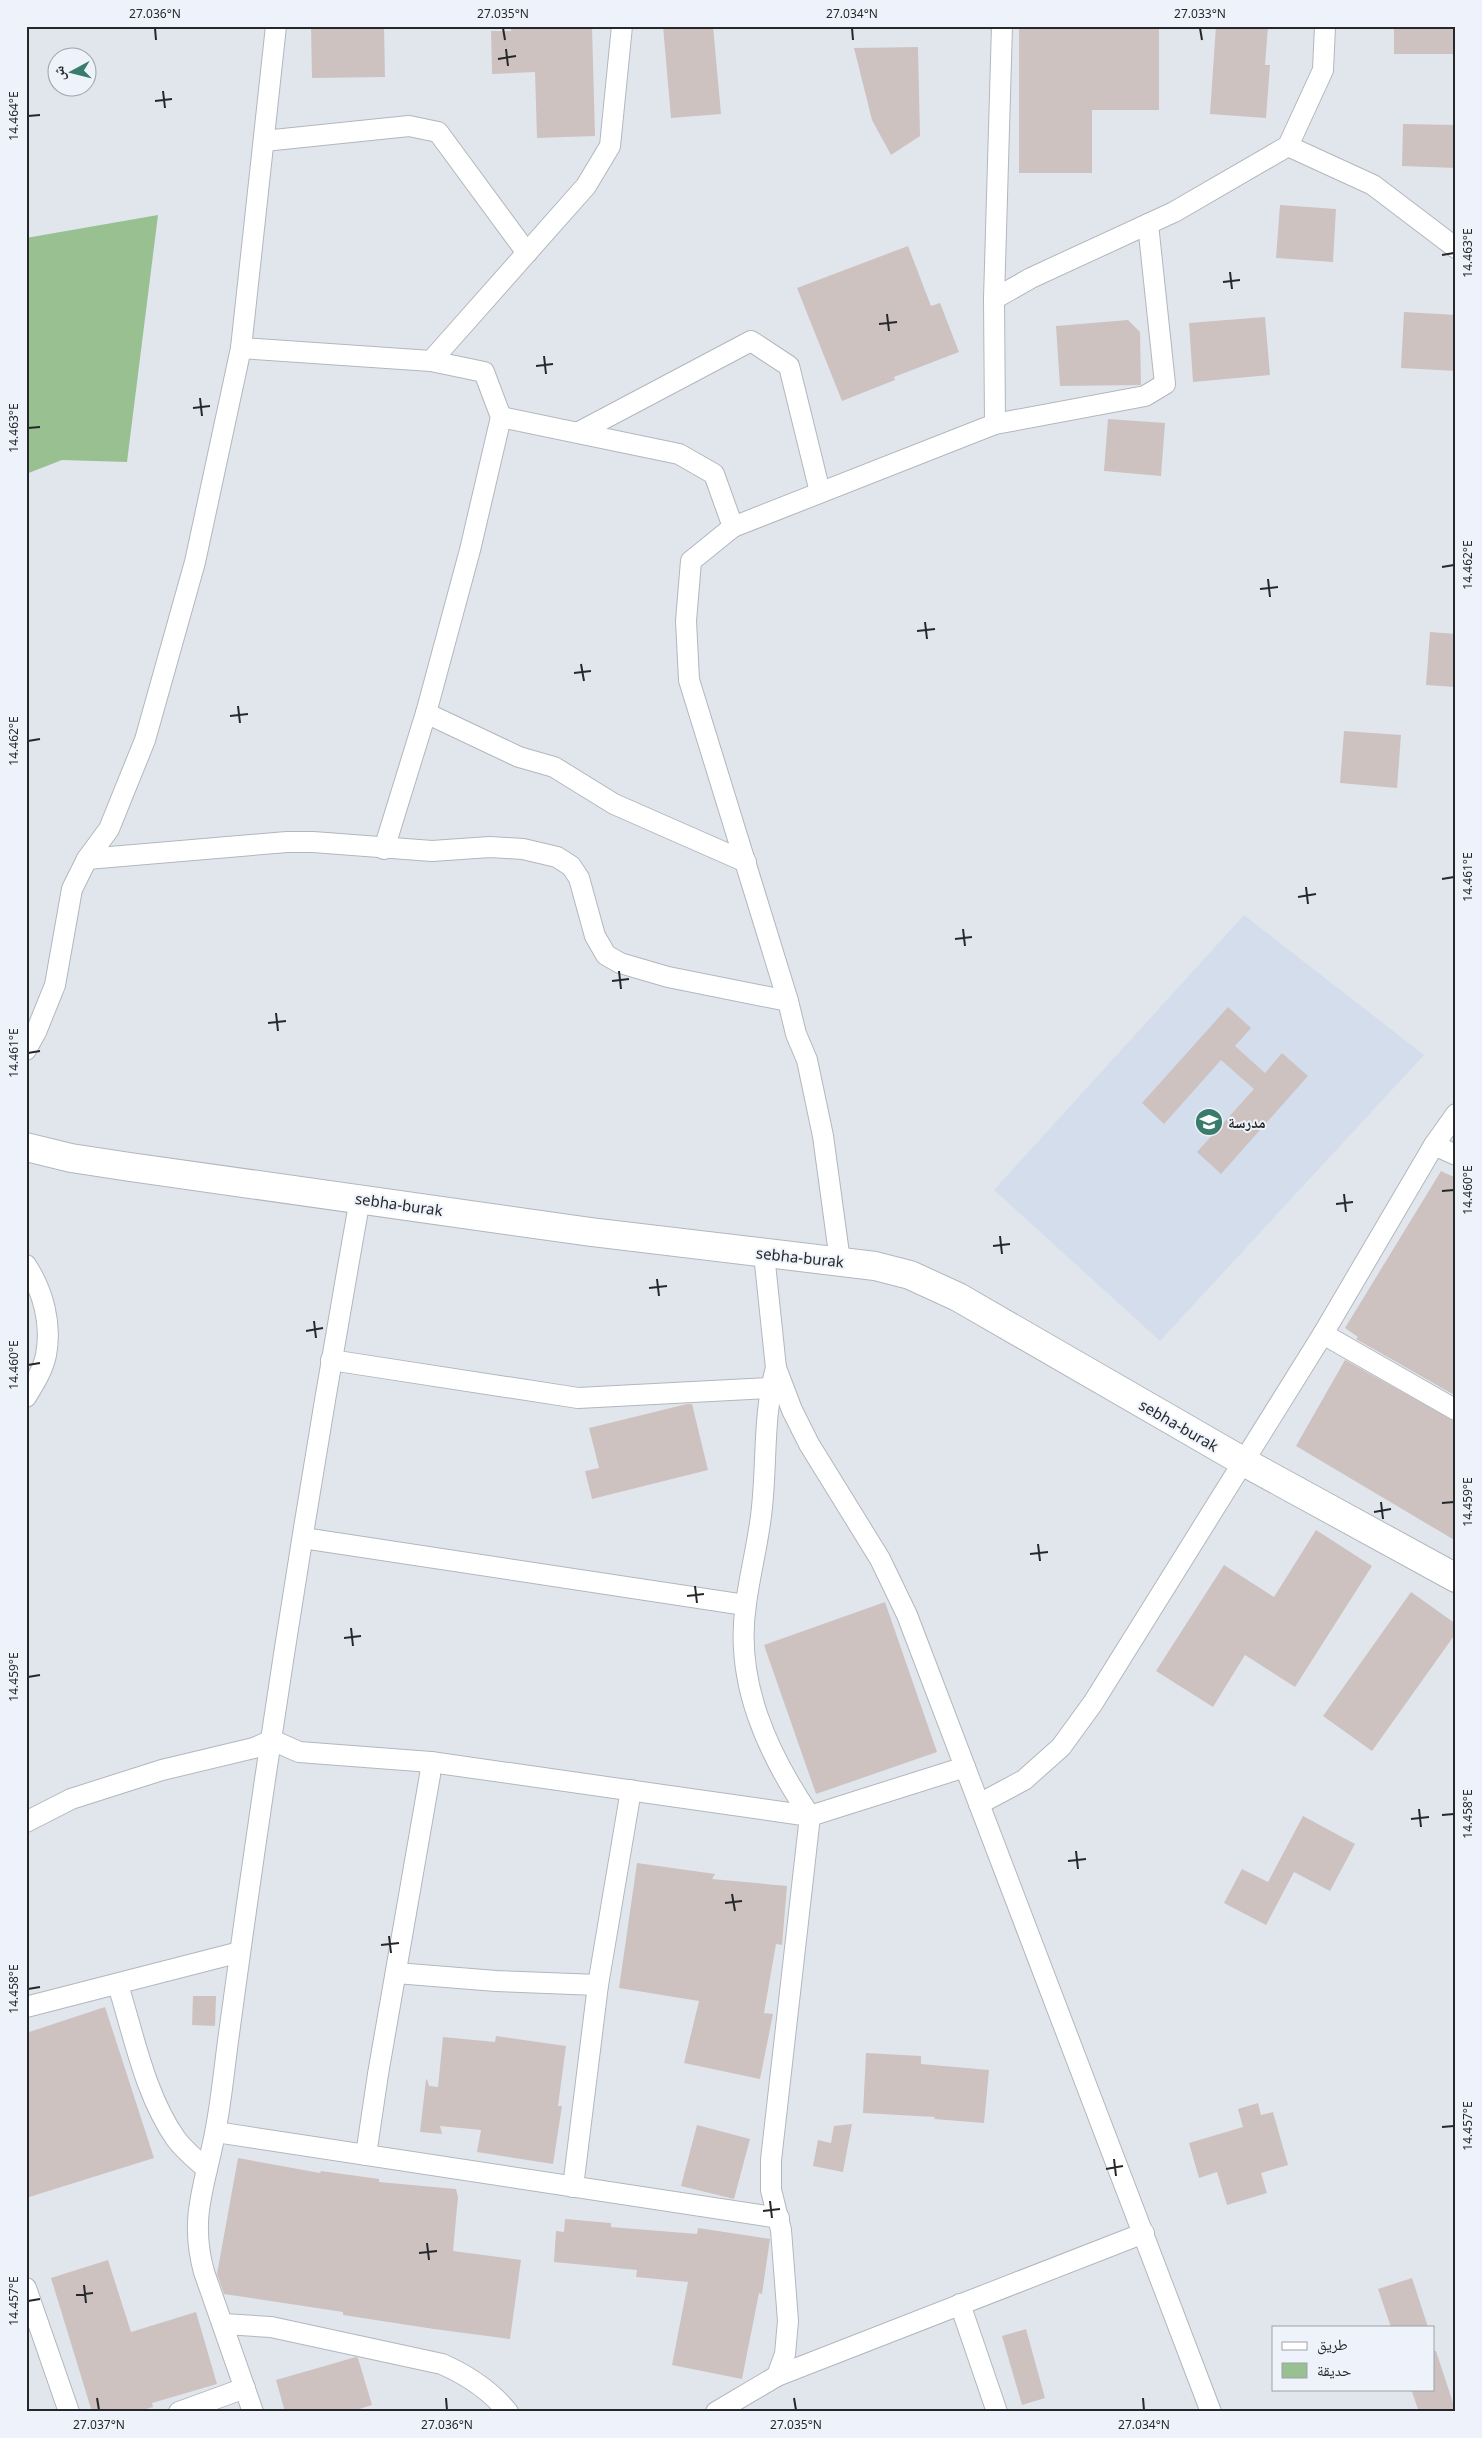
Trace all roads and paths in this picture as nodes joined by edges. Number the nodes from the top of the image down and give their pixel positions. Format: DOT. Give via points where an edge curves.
graph roads {
  1 [pos="276,26"];
  2 [pos="622,26"];
  3 [pos="1002,26"];
  4 [pos="1325,26"];
  5 [pos="264,141"];
  6 [pos="1288,146"];
  7 [pos="1148,224"];
  8 [pos="1456,248"];
  9 [pos="527,253"];
  10 [pos="994,299"];
  11 [pos="241,348"];
  12 [pos="431,362"];
  13 [pos="501,416"];
  14 [pos="994,424"];
  15 [pos="580,432"];
  16 [pos="820,492"];
  17 [pos="733,527"];
  18 [pos="426,713"];
  19 [pos="384,848"];
  20 [pos="87,859"];
  21 [pos="746,862"];
  22 [pos="788,1001"];
  23 [pos="26,1050"];
  24 [pos="1456,1114"];
  25 [pos="1434,1145"];
  26 [pos="26,1147"];
  27 [pos="1456,1155"];
  28 [pos="71,1158"];
  29 [pos="26,1167"];
  30 [pos="360,1199"];
  31 [pos="764,1254"];
  32 [pos="840,1261"];
  33 [pos="26,1265"];
  34 [pos="1323,1334"];
  35 [pos="331,1360"];
  36 [pos="776,1368"];
  37 [pos="770,1388"];
  38 [pos="26,1397"];
  39 [pos="1456,1410"];
  40 [pos="1244,1462"];
  41 [pos="303,1538"];
  42 [pos="1456,1578"];
  43 [pos="745,1605"];
  44 [pos="272,1740"];
  45 [pos="430,1762"];
  46 [pos="965,1767"];
  47 [pos="630,1790"];
  48 [pos="979,1804"];
  49 [pos="810,1816"];
  50 [pos="30,1817"];
  51 [pos="240,1952"];
  52 [pos="396,1973"];
  53 [pos="118,1985"];
  54 [pos="598,1985"];
  55 [pos="26,2007"];
  56 [pos="216,2132"];
  57 [pos="366,2155"];
  58 [pos="207,2169"];
  59 [pos="573,2187"];
  60 [pos="779,2218"];
  61 [pos="1144,2233"];
  62 [pos="26,2288"];
  63 [pos="960,2304"];
  64 [pos="224,2324"];
  65 [pos="777,2376"];
  66 [pos="245,2388"];
  67 [pos="69,2412"];
  68 [pos="179,2412"];
  69 [pos="253,2412"];
  70 [pos="508,2412"];
  71 [pos="716,2412"];
  72 [pos="997,2412"];
  73 [pos="1211,2412"];
  1 -- 5 [label="street"];
  2 -- 9 [label="street" via="610,146 586,186"];
  3 -- 10 [label="street"];
  4 -- 6 [label="street" via="1323,70"];
  5 -- 9 [label="street" via="410,126 438,132"];
  5 -- 11 [label="street"];
  6 -- 7 [label="street"];
  6 -- 8 [label="street" via="1373,185"];
  7 -- 10 [label="street" via="1031,278"];
  7 -- 14 [label="street" via="1165,384 1145,396"];
  9 -- 12 [label="street"];
  10 -- 14 [label="street"];
  11 -- 12 [label="street"];
  11 -- 20 [label="street" via="195,562 145,740 109,829"];
  12 -- 13 [label="street" via="484,372"];
  13 -- 15 [label="street"];
  13 -- 18 [label="street" via="470,550"];
  14 -- 16 [label="street"];
  15 -- 16 [label="street" via="750,341 788,366"];
  15 -- 17 [label="street" via="679,454 714,474"];
  16 -- 17 [label="street"];
  17 -- 21 [label="street" via="691,561 686,621 689,680"];
  18 -- 19 [label="street"];
  18 -- 21 [label="street" via="519,757 554,767 614,804"];
  19 -- 20 [label="street" via="287,842"];
  19 -- 22 [label="street" via="432,851 490,847 557,856 580,878 595,936 606,955 620,963 668,976"];
  20 -- 23 [label="street" via="72,889 55,985"];
  21 -- 22 [label="street"];
  22 -- 32 [label="street" via="796,1034 807,1060 823,1136"];
  24 -- 25 [label="street"];
  25 -- 27 [label="street"];
  25 -- 34 [label="street"];
  26 -- 28 [label="main road, sebha-burak"];
  28 -- 29 [label="main road, sebha-burak"];
  28 -- 30 [label="main road, sebha-burak"];
  30 -- 31 [label="main road, sebha-burak"];
  30 -- 35 [label="street"];
  31 -- 32 [label="main road, sebha-burak"];
  31 -- 36 [label="street"];
  32 -- 40 [label="main road, sebha-burak" via="901,1272 958,1297"];
  33 -- 38 [label="street" via="38,1284 47,1330 46,1355"];
  34 -- 39 [label="street"];
  34 -- 40 [label="street"];
  35 -- 37 [label="street" via="578,1398"];
  35 -- 41 [label="street"];
  36 -- 37 [label="street"];
  36 -- 46 [label="street" via="800,1429 880,1559 910,1624"];
  37 -- 43 [label="street" via="762,1505"];
  40 -- 42 [label="main road, sebha-burak"];
  40 -- 48 [label="street" via="1093,1703 1061,1748 1024,1780"];
  41 -- 43 [label="street"];
  41 -- 44 [label="street"];
  43 -- 49 [label="street" via="743,1651 746,1678 756,1711 772,1754"];
  44 -- 45 [label="street" via="298,1752"];
  44 -- 50 [label="street" via="254,1748 132,1779 71,1799"];
  44 -- 51 [label="street"];
  45 -- 47 [label="street"];
  45 -- 52 [label="street"];
  46 -- 48 [label="street"];
  46 -- 49 [label="street"];
  47 -- 49 [label="street"];
  47 -- 54 [label="street"];
  48 -- 61 [label="street"];
  49 -- 60 [label="street" via="771,2160 771,2190"];
  51 -- 53 [label="street"];
  51 -- 56 [label="street"];
  52 -- 54 [label="street"];
  52 -- 57 [label="street"];
  53 -- 55 [label="street"];
  53 -- 58 [label="street" via="163,2118 177,2141"];
  54 -- 59 [label="street"];
  56 -- 57 [label="street"];
  56 -- 58 [label="street"];
  57 -- 59 [label="street"];
  58 -- 64 [label="street" via="199,2198 197,2235 204,2272"];
  59 -- 60 [label="street"];
  60 -- 65 [label="street" via="788,2321 785,2354"];
  61 -- 63 [label="street"];
  61 -- 73 [label="street"];
  62 -- 67 [label="street"];
  63 -- 65 [label="street"];
  63 -- 72 [label="street"];
  64 -- 66 [label="street"];
  64 -- 70 [label="street" via="280,2328 442,2364 461,2372 491,2393"];
  65 -- 71 [label="street"];
  66 -- 68 [label="street"];
  66 -- 69 [label="street"];
}
